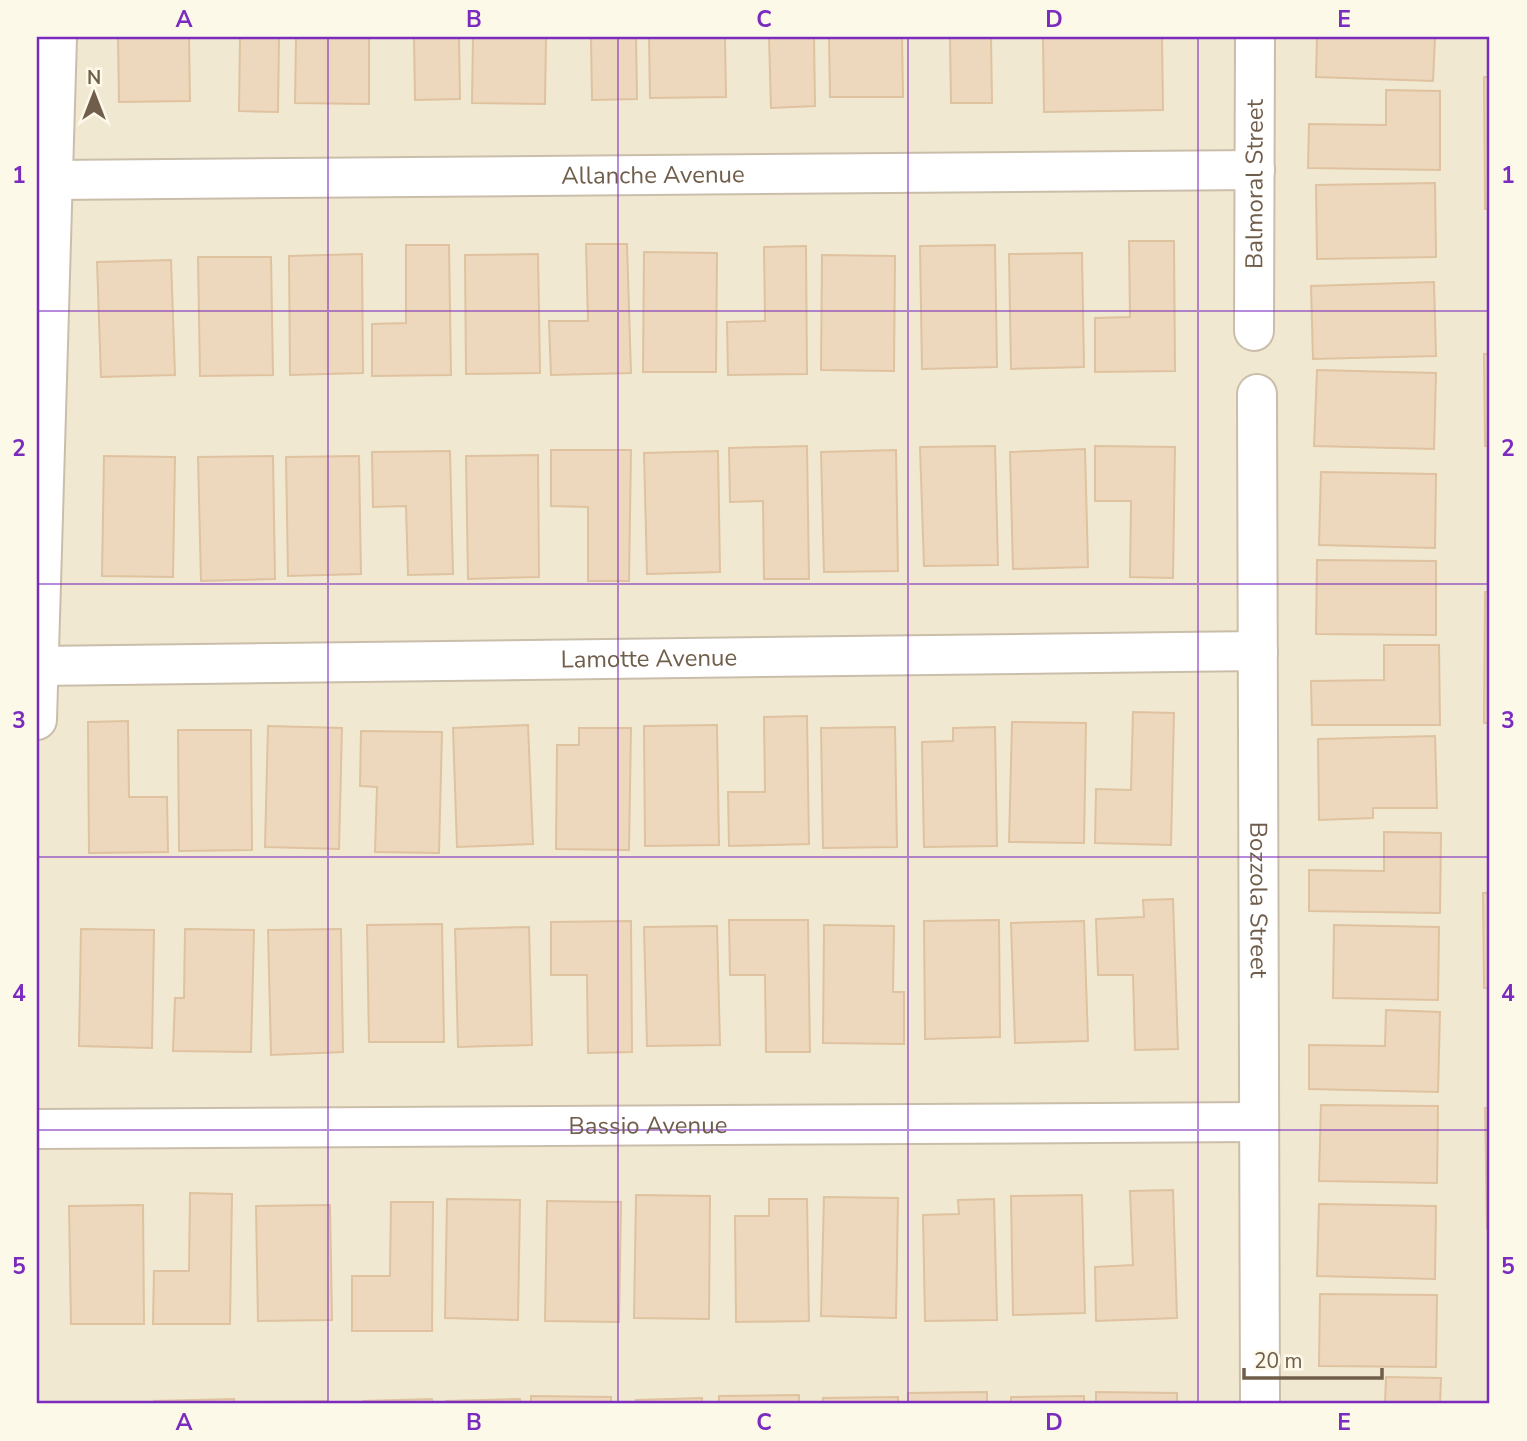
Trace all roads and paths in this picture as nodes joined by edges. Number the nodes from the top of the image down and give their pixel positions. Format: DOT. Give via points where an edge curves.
graph roads {
  1 [pos="57,37"];
  2 [pos="1255,37"];
  3 [pos="1255,170"];
  4 [pos="53,180"];
  5 [pos="1254,331"];
  6 [pos="1257,394"];
  7 [pos="1258,651"];
  8 [pos="38,666"];
  9 [pos="37,720"];
  10 [pos="1259,1122"];
  11 [pos="37,1129"];
  12 [pos="1260,1404"];
  1 -- 4 [label="street"];
  2 -- 3 [label="street, Balmoral Street"];
  3 -- 4 [label="street, Allanche Avenue"];
  3 -- 5 [label="street, Balmoral Street"];
  4 -- 8 [label="street"];
  6 -- 7 [label="street, Bozzola Street"];
  7 -- 8 [label="street, Lamotte Avenue"];
  7 -- 10 [label="street, Bozzola Street"];
  8 -- 9 [label="street"];
  10 -- 11 [label="street, Bassio Avenue"];
  10 -- 12 [label="street, Bozzola Street"];
}
